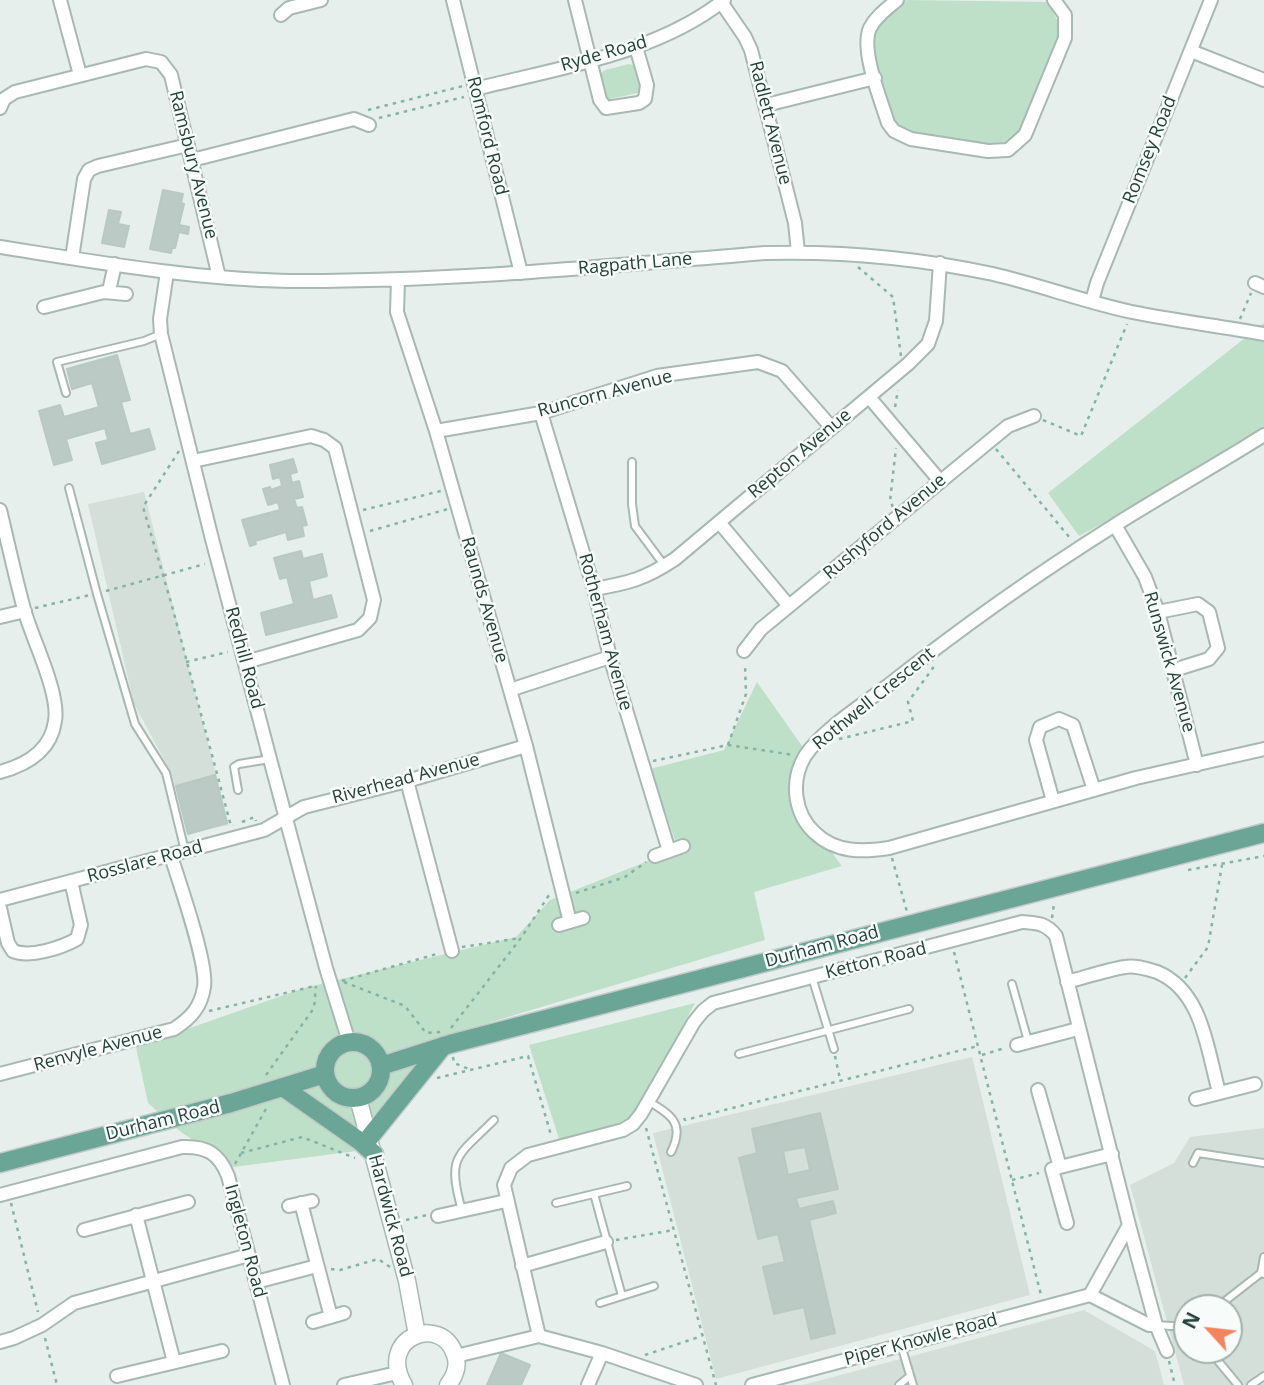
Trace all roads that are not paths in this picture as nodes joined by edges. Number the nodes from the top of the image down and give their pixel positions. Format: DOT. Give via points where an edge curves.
graph roads {
  1 [pos="60,0"];
  2 [pos="321,0"];
  3 [pos="453,0"];
  4 [pos="575,0"];
  5 [pos="897,0"];
  6 [pos="1054,0"];
  7 [pos="1211,0"];
  8 [pos="723,1"];
  9 [pos="281,15"];
  10 [pos="636,47"];
  11 [pos="1191,51"];
  12 [pos="590,60"];
  13 [pos="80,75"];
  14 [pos="875,78"];
  15 [pos="1264,80"];
  16 [pos="475,88"];
  17 [pos="766,105"];
  18 [pos="0,108"];
  19 [pos="366,124"];
  20 [pos="188,145"];
  21 [pos="192,160"];
  22 [pos="0,247"];
  23 [pos="798,252"];
  24 [pos="72,258"];
  25 [pos="940,263"];
  26 [pos="115,264"];
  27 [pos="167,272"];
  28 [pos="521,272"];
  29 [pos="219,277"];
  30 [pos="398,280"];
  31 [pos="109,292"];
  32 [pos="126,294"];
  33 [pos="1092,301"];
  34 [pos="44,307"];
  35 [pos="161,334"];
  36 [pos="1264,334"];
  37 [pos="66,393"];
  38 [pos="869,397"];
  39 [pos="541,412"];
  40 [pos="1034,416"];
  41 [pos="832,428"];
  42 [pos="436,431"];
  43 [pos="1264,435"];
  44 [pos="193,461"];
  45 [pos="632,462"];
  46 [pos="940,481"];
  47 [pos="69,488"];
  48 [pos="0,510"];
  49 [pos="719,522"];
  50 [pos="1115,525"];
  51 [pos="665,566"];
  52 [pos="594,589"];
  53 [pos="789,607"];
  54 [pos="25,611"];
  55 [pos="1158,612"];
  56 [pos="0,617"];
  57 [pos="744,651"];
  58 [pos="610,657"];
  59 [pos="246,662"];
  60 [pos="1174,670"];
  61 [pos="510,690"];
  62 [pos="526,746"];
  63 [pos="1264,749"];
  64 [pos="270,759"];
  65 [pos="1198,765"];
  66 [pos="0,772"];
  67 [pos="407,781"];
  68 [pos="238,790"];
  69 [pos="1094,790"];
  70 [pos="1053,802"];
  71 [pos="286,817"];
  72 [pos="1264,833"];
  73 [pos="683,846"];
  74 [pos="185,851"];
  75 [pos="669,851"];
  76 [pos="172,856"];
  77 [pos="655,856"];
  78 [pos="71,881"];
  79 [pos="0,900"];
  80 [pos="0,908"];
  81 [pos="571,922"];
  82 [pos="452,950"];
  83 [pos="812,977"];
  84 [pos="1067,982"];
  85 [pos="1012,984"];
  86 [pos="909,1009"];
  87 [pos="1078,1029"];
  88 [pos="830,1030"];
  89 [pos="349,1042"];
  90 [pos="1023,1043"];
  91 [pos="443,1046"];
  92 [pos="834,1049"];
  93 [pos="739,1055"];
  94 [pos="381,1066"];
  95 [pos="0,1074"];
  96 [pos="325,1074"];
  97 [pos="1255,1084"];
  98 [pos="284,1088"];
  99 [pos="1038,1090"];
  100 [pos="1219,1093"];
  101 [pos="358,1098"];
  102 [pos="1196,1100"];
  103 [pos="648,1101"];
  104 [pos="494,1120"];
  105 [pos="373,1153"];
  106 [pos="671,1153"];
  107 [pos="1112,1154"];
  108 [pos="0,1163"];
  109 [pos="1193,1163"];
  110 [pos="1264,1163"];
  111 [pos="1056,1168"];
  112 [pos="627,1186"];
  113 [pos="4,1194"];
  114 [pos="594,1194"];
  115 [pos="506,1200"];
  116 [pos="188,1202"];
  117 [pos="301,1203"];
  118 [pos="556,1203"];
  119 [pos="462,1211"];
  120 [pos="136,1215"];
  121 [pos="438,1216"];
  122 [pos="1067,1223"];
  123 [pos="1129,1225"];
  124 [pos="84,1230"];
  125 [pos="606,1242"];
  126 [pos="250,1255"];
  127 [pos="1264,1257"];
  128 [pos="317,1266"];
  129 [pos="522,1266"];
  130 [pos="1263,1273"];
  131 [pos="154,1280"];
  132 [pos="256,1282"];
  133 [pos="654,1286"];
  134 [pos="1235,1294"];
  135 [pos="1090,1295"];
  136 [pos="622,1296"];
  137 [pos="600,1303"];
  138 [pos="313,1322"];
  139 [pos="1156,1325"];
  140 [pos="1173,1326"];
  141 [pos="417,1335"];
  142 [pos="539,1336"];
  143 [pos="0,1342"];
  144 [pos="901,1345"];
  145 [pos="222,1351"];
  146 [pos="1167,1351"];
  147 [pos="602,1353"];
  148 [pos="456,1356"];
  149 [pos="174,1363"];
  150 [pos="1221,1364"];
  151 [pos="117,1376"];
  152 [pos="910,1376"];
  153 [pos="1264,1376"];
  154 [pos="401,1379"];
  155 [pos="798,1379"];
  156 [pos="283,1385"];
  157 [pos="344,1385"];
  158 [pos="448,1385"];
  159 [pos="588,1385"];
  160 [pos="696,1385"];
  161 [pos="752,1385"];
  162 [pos="899,1385"];
  163 [pos="913,1385"];
  164 [pos="1238,1385"];
  165 [pos="1251,1385"];
  1 -- 13 [label="street"];
  2 -- 9 [label="street" via="289,8"];
  3 -- 16 [label="street, Romford Road"];
  4 -- 12 [label="street"];
  5 -- 14 [label="street" via="870,29 868,52"];
  6 -- 14 [label="street" via="1065,16 1065,38 1030,126 1008,150 902,137 888,123"];
  7 -- 11 [label="street, Romsey Road"];
  8 -- 10 [label="street, Ryde Road"];
  8 -- 17 [label="street, Radlett Avenue" via="745,37"];
  10 -- 12 [label="street, Ryde Road"];
  10 -- 12 [label="street" via="647,85 645,99 639,103 602,105"];
  11 -- 15 [label="street"];
  11 -- 33 [label="street, Romsey Road"];
  12 -- 16 [label="street, Ryde Road"];
  13 -- 18 [label="street, Ramsbury Avenue" via="15,92"];
  13 -- 20 [label="street, Ramsbury Avenue" via="146,59 161,62 171,75"];
  14 -- 17 [label="street"];
  16 -- 28 [label="street, Romford Road"];
  17 -- 23 [label="street, Radlett Avenue"];
  19 -- 21 [label="street" via="354,119"];
  20 -- 21 [label="street, Ramsbury Avenue"];
  20 -- 24 [label="street" via="89,170"];
  21 -- 29 [label="street, Ramsbury Avenue"];
  22 -- 24 [label="street, Ragpath Lane"];
  23 -- 25 [label="street, Ragpath Lane"];
  23 -- 28 [label="street, Ragpath Lane"];
  24 -- 26 [label="street, Ragpath Lane"];
  25 -- 33 [label="street, Ragpath Lane"];
  25 -- 38 [label="street, Repton Avenue" via="936,321 928,344"];
  26 -- 27 [label="street, Ragpath Lane"];
  26 -- 31 [label="street"];
  27 -- 29 [label="street, Ragpath Lane"];
  27 -- 35 [label="street, Redhill Road"];
  28 -- 30 [label="street, Ragpath Lane"];
  29 -- 30 [label="street, Ragpath Lane"];
  30 -- 42 [label="street, Raunds Avenue" via="397,312"];
  31 -- 32 [label="street"];
  31 -- 34 [label="street"];
  33 -- 36 [label="street, Ragpath Lane"];
  35 -- 37 [label="lane" via="57,362"];
  35 -- 44 [label="street, Redhill Road"];
  38 -- 41 [label="street, Repton Avenue"];
  38 -- 46 [label="street"];
  39 -- 41 [label="street, Runcorn Avenue" via="657,376 758,362 782,371"];
  39 -- 42 [label="street, Runcorn Avenue"];
  39 -- 52 [label="street, Rotherham Avenue"];
  40 -- 46 [label="street, Rushyford Avenue" via="1008,426"];
  41 -- 49 [label="street, Repton Avenue"];
  42 -- 61 [label="street, Raunds Avenue"];
  43 -- 50 [label="street, Rothwell Crescent"];
  44 -- 59 [label="street, Redhill Road"];
  44 -- 59 [label="street" via="311,436 324,440 335,448 359,534 374,600 370,618 358,630"];
  45 -- 51 [label="lane" via="635,526"];
  46 -- 53 [label="street, Rushyford Avenue"];
  47 -- 74 [label="lane" via="135,724 166,773"];
  48 -- 54 [label="street"];
  49 -- 51 [label="street, Repton Avenue"];
  49 -- 53 [label="street"];
  50 -- 55 [label="street, Runswick Avenue" via="1145,577"];
  50 -- 70 [label="street, Rothwell Crescent" via="956,632 826,734 805,756 797,777 801,817 816,835 839,849 865,852"];
  51 -- 52 [label="street, Repton Avenue" via="630,583"];
  52 -- 58 [label="street, Rotherham Avenue"];
  53 -- 57 [label="street, Rushyford Avenue" via="761,629"];
  54 -- 56 [label="street"];
  54 -- 66 [label="street" via="56,703 55,721 39,754"];
  55 -- 60 [label="street, Runswick Avenue"];
  55 -- 60 [label="street" via="1198,604 1209,612 1218,648 1209,659"];
  58 -- 61 [label="street"];
  58 -- 75 [label="street, Rotherham Avenue"];
  59 -- 64 [label="street, Redhill Road"];
  60 -- 65 [label="street, Runswick Avenue"];
  61 -- 62 [label="street, Raunds Avenue"];
  62 -- 67 [label="street, Riverhead Avenue"];
  62 -- 81 [label="street, Raunds Avenue"];
  63 -- 65 [label="street, Rothwell Crescent"];
  64 -- 68 [label="lane" via="234,767"];
  64 -- 71 [label="street, Redhill Road"];
  65 -- 69 [label="street, Rothwell Crescent"];
  67 -- 71 [label="street, Riverhead Avenue" via="303,807"];
  67 -- 82 [label="street"];
  69 -- 70 [label="street, Rothwell Crescent"];
  69 -- 70 [label="street" via="1073,725 1059,719 1040,727 1036,740"];
  71 -- 74 [label="street, Rosslare Road" via="259,831"];
  71 -- 89 [label="street, Redhill Road" via="337,983"];
  72 -- 91 [label="main road, Durham Road"];
  73 -- 75 [label="street"];
  74 -- 76 [label="street, Rosslare Road"];
  75 -- 77 [label="street"];
  76 -- 78 [label="street, Rosslare Road"];
  76 -- 95 [label="street, Renvyle Avenue" via="203,965 205,985 189,1020 174,1029"];
  78 -- 79 [label="street, Rosslare Road"];
  78 -- 80 [label="street" via="81,925 77,939 69,943 28,954 12,951"];
  83 -- 84 [label="street, Ketton Road" via="1021,922 1049,928"];
  83 -- 88 [label="lane"];
  83 -- 103 [label="street, Ketton Road" via="713,1003 694,1022"];
  84 -- 87 [label="street"];
  84 -- 100 [label="street" via="1128,966 1149,969 1179,986 1196,1012"];
  85 -- 90 [label="lane"];
  86 -- 88 [label="lane"];
  87 -- 90 [label="street"];
  87 -- 107 [label="street"];
  88 -- 92 [label="lane"];
  88 -- 93 [label="lane"];
  89 -- 94 [label="main road" via="372,1049"];
  89 -- 96 [label="main road" via="335,1047 328,1056"];
  91 -- 94 [label="main road, Durham Road"];
  91 -- 105 [label="main road"];
  94 -- 101 [label="main road" via="374,1089"];
  96 -- 98 [label="main road, Durham Road"];
  96 -- 101 [label="main road" via="340,1095"];
  97 -- 100 [label="street"];
  98 -- 105 [label="main road"];
  98 -- 108 [label="main road, Durham Road"];
  99 -- 111 [label="street"];
  100 -- 102 [label="street"];
  101 -- 105 [label="street, Hardwick Road"];
  103 -- 106 [label="lane" via="668,1113 678,1128"];
  103 -- 115 [label="street, Ketton Road" via="633,1124 623,1130 528,1155 511,1168 504,1185"];
  104 -- 119 [label="lane" via="457,1156 454,1180"];
  105 -- 141 [label="street, Hardwick Road"];
  107 -- 111 [label="street"];
  107 -- 123 [label="street"];
  109 -- 110 [label="lane" via="1198,1153"];
  111 -- 122 [label="street"];
  112 -- 114 [label="lane"];
  113 -- 126 [label="street, Ingleton Road" via="198,1146 223,1162"];
  114 -- 118 [label="lane"];
  114 -- 125 [label="lane"];
  115 -- 119 [label="street"];
  115 -- 129 [label="street, Ketton Road"];
  116 -- 120 [label="street"];
  117 -- 128 [label="street"];
  119 -- 121 [label="street"];
  120 -- 124 [label="street"];
  120 -- 131 [label="street"];
  123 -- 135 [label="street"];
  123 -- 139 [label="street"];
  125 -- 129 [label="street"];
  125 -- 136 [label="lane"];
  126 -- 131 [label="street"];
  126 -- 132 [label="street, Ingleton Road"];
  127 -- 130 [label="lane"];
  128 -- 132 [label="street"];
  128 -- 138 [label="street" via="337,1315"];
  129 -- 142 [label="street, Ketton Road"];
  130 -- 134 [label="lane"];
  131 -- 143 [label="street" via="74,1303 41,1325"];
  131 -- 149 [label="street"];
  132 -- 156 [label="street, Ingleton Road"];
  133 -- 136 [label="lane"];
  135 -- 139 [label="street"];
  135 -- 144 [label="street, Piper Knowle Road"];
  136 -- 137 [label="lane"];
  139 -- 140 [label="lane"];
  139 -- 146 [label="street"];
  141 -- 148 [label="street" via="439,1336"];
  141 -- 154 [label="street" via="400,1348 396,1360"];
  142 -- 147 [label="street"];
  142 -- 148 [label="street"];
  144 -- 152 [label="lane"];
  144 -- 155 [label="street, Piper Knowle Road"];
  145 -- 149 [label="street"];
  147 -- 159 [label="street"];
  147 -- 160 [label="street"];
  148 -- 158 [label="street" via="456,1370"];
  149 -- 151 [label="street"];
  150 -- 164 [label="lane"];
  152 -- 162 [label="lane"];
  152 -- 163 [label="lane"];
  153 -- 165 [label="lane"];
  154 -- 157 [label="street"];
  155 -- 161 [label="street, Piper Knowle Road"];
}
